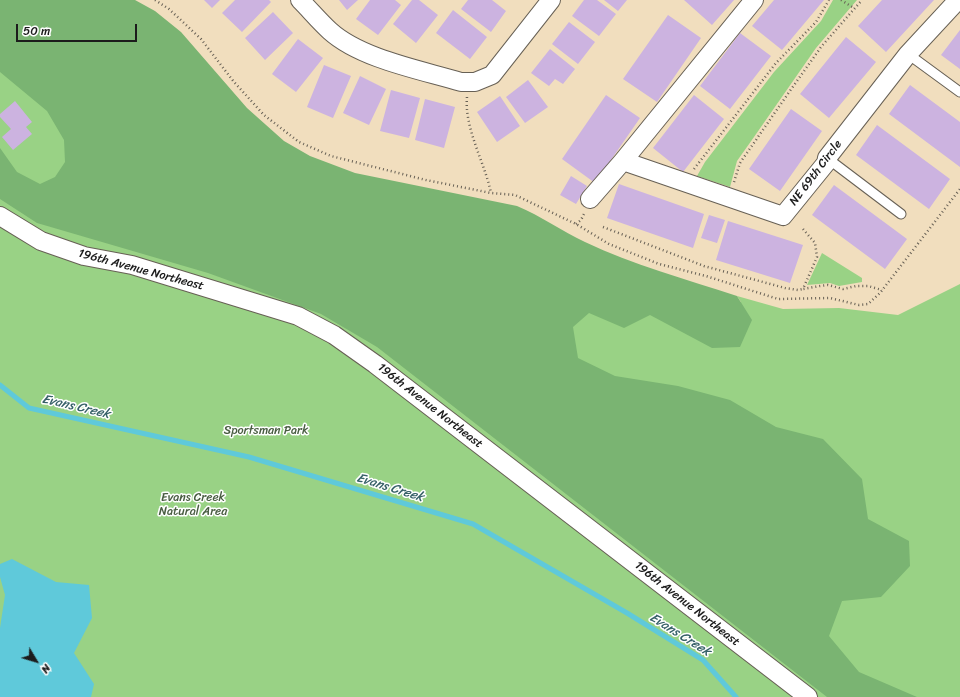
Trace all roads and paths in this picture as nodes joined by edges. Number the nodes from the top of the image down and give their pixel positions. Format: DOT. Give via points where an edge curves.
graph roads {
  1 [pos="155,0"];
  2 [pos="300,0"];
  3 [pos="550,0"];
  4 [pos="754,0"];
  5 [pos="829,0"];
  6 [pos="841,0"];
  7 [pos="862,0"];
  8 [pos="958,0"];
  9 [pos="854,9"];
  10 [pos="908,54"];
  11 [pos="471,89"];
  12 [pos="960,92"];
  13 [pos="827,158"];
  14 [pos="623,160"];
  15 [pos="684,182"];
  16 [pos="960,189"];
  17 [pos="491,193"];
  18 [pos="728,198"];
  19 [pos="590,199"];
  20 [pos="901,214"];
  21 [pos="0,216"];
  22 [pos="603,227"];
  23 [pos="803,229"];
  24 [pos="802,289"];
  25 [pos="882,290"];
  26 [pos="808,697"];
  1 -- 17 [label="path" via="169,9 201,39 234,82 264,115 299,142 358,164"];
  2 -- 11 [label="street" via="331,32 353,47 461,82"];
  3 -- 11 [label="street" via="492,75"];
  4 -- 14 [label="street"];
  5 -- 15 [label="path" via="816,22 776,63"];
  6 -- 9 [label="path"];
  7 -- 9 [label="path"];
  8 -- 10 [label="street, NE 69th Circle"];
  9 -- 18 [label="path" via="821,47 740,163"];
  10 -- 12 [label="lane"];
  10 -- 13 [label="street, NE 69th Circle"];
  11 -- 17 [label="path" via="466,107"];
  13 -- 18 [label="street, NE 69th Circle" via="826,163 783,216"];
  13 -- 20 [label="lane"];
  14 -- 15 [label="street, NE 69th Circle"];
  14 -- 19 [label="street"];
  15 -- 18 [label="street, NE 69th Circle"];
  16 -- 25 [label="path"];
  17 -- 25 [label="path" via="515,195 576,224 609,244 659,264 778,299 830,298 859,305 868,304"];
  21 -- 26 [label="street, 196th Avenue Northeast" via="41,241 84,256 132,265 298,316 334,335"];
  22 -- 24 [label="path" via="704,266 785,288"];
  23 -- 24 [label="path" via="815,243 817,257"];
  24 -- 25 [label="path" via="828,285 843,289 868,286"];
}
